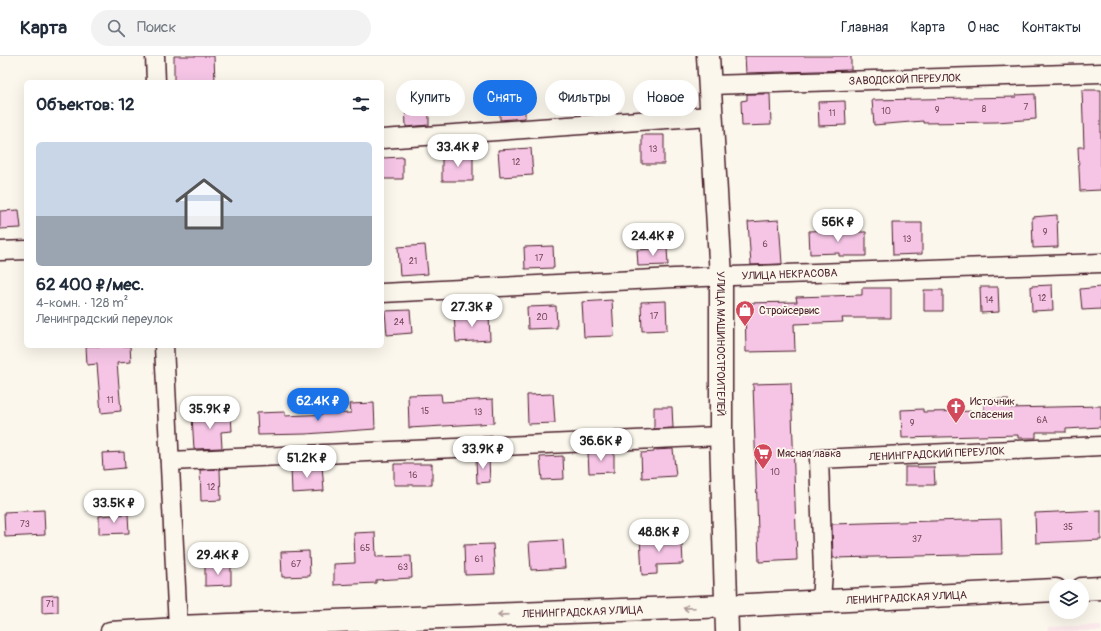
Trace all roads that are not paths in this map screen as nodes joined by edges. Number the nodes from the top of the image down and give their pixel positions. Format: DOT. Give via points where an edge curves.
graph roads {
  1 [pos="155,56"];
  2 [pos="708,56"];
  3 [pos="1101,73"];
  4 [pos="156,80"];
  5 [pos="709,85"];
  6 [pos="710,116"];
  7 [pos="384,139"];
  8 [pos="24,250"];
  9 [pos="0,251"];
  10 [pos="1101,263"];
  11 [pos="721,277"];
  12 [pos="384,293"];
  13 [pos="164,348"];
  14 [pos="721,436"];
  15 [pos="1101,446"];
  16 [pos="170,461"];
  17 [pos="1101,588"];
  18 [pos="1089,589"];
  19 [pos="1049,590"];
  20 [pos="822,601"];
  21 [pos="728,606"];
  22 [pos="178,629"];
  23 [pos="110,631"];
  24 [pos="727,631"];
  1 -- 4 [label="street"];
  2 -- 5 [label="street, УЛИЦА МАШИНОСТРОИТЕЛЕЙ"];
  3 -- 5 [label="street, ЗАВОДСКОЙ ПЕРЕУЛОК"];
  5 -- 6 [label="street, УЛИЦА МАШИНОСТРОИТЕЛЕЙ"];
  6 -- 7 [label="street"];
  6 -- 11 [label="street, УЛИЦА МАШИНОСТРОИТЕЛЕЙ"];
  8 -- 9 [label="street"];
  10 -- 11 [label="street, УЛИЦА НЕКРАСОВА"];
  11 -- 12 [label="street, УЛИЦА НЕКРАСОВА"];
  11 -- 14 [label="street, УЛИЦА МАШИНОСТРОИТЕЛЕЙ"];
  13 -- 16 [label="street"];
  14 -- 16 [label="street"];
  14 -- 21 [label="street, УЛИЦА МАШИНОСТРОИТЕЛЕЙ"];
  15 -- 20 [label="street, ЛЕНИНГРАДСКИЙ ПЕРЕУЛОК" via="819,459"];
  16 -- 22 [label="street"];
  17 -- 18 [label="street"];
  19 -- 20 [label="street, ЛЕНИНГРАДСКАЯ УЛИЦА"];
  20 -- 21 [label="street, ЛЕНИНГРАДСКАЯ УЛИЦА"];
  21 -- 22 [label="street, ЛЕНИНГРАДСКАЯ УЛИЦА, one-way"];
  21 -- 24 [label="street, УЛИЦА МАШИНОСТРОИТЕЛЕЙ"];
  22 -- 23 [label="street, ЛЕНИНГРАДСКАЯ УЛИЦА"];
}
